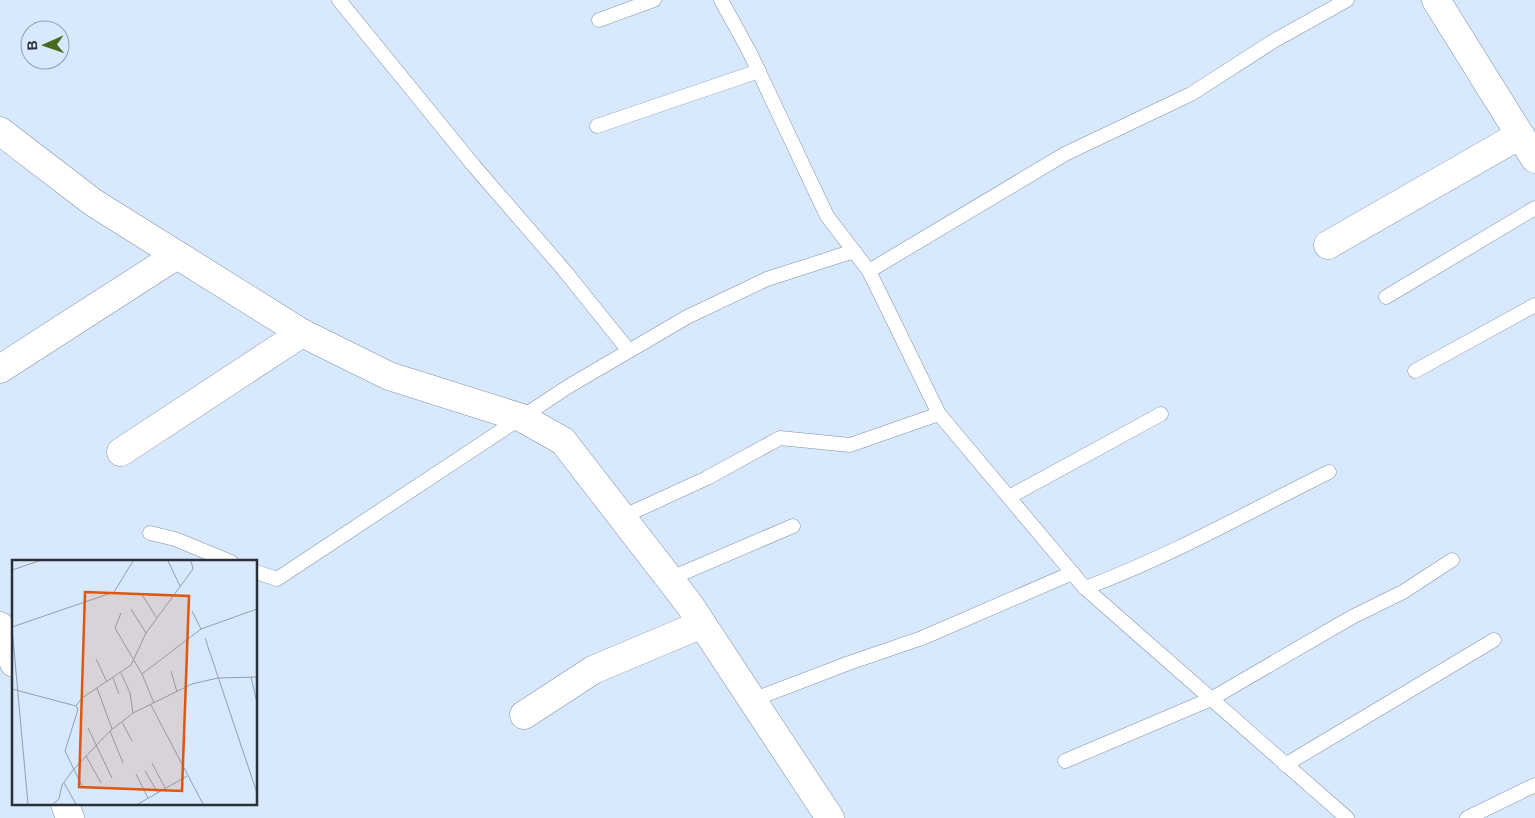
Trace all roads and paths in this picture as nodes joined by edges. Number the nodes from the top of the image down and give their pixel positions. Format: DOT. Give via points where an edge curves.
graph roads {
  1 [pos="339,0"];
  2 [pos="654,0"];
  3 [pos="721,0"];
  4 [pos="1347,0"];
  5 [pos="1436,0"];
  6 [pos="598,20"];
  7 [pos="759,71"];
  8 [pos="597,126"];
  9 [pos="0,131"];
  10 [pos="1520,135"];
  11 [pos="1535,159"];
  12 [pos="1535,208"];
  13 [pos="1328,245"];
  14 [pos="854,252"];
  15 [pos="178,255"];
  16 [pos="869,271"];
  17 [pos="1386,297"];
  18 [pos="1535,305"];
  19 [pos="302,333"];
  20 [pos="629,351"];
  21 [pos="0,369"];
  22 [pos="1415,372"];
  23 [pos="939,414"];
  24 [pos="1161,414"];
  25 [pos="522,418"];
  26 [pos="121,452"];
  27 [pos="1329,472"];
  28 [pos="1008,497"];
  29 [pos="622,517"];
  30 [pos="793,526"];
  31 [pos="150,534"];
  32 [pos="226,560"];
  33 [pos="1452,560"];
  34 [pos="258,573"];
  35 [pos="1072,573"];
  36 [pos="669,579"];
  37 [pos="1085,588"];
  38 [pos="702,624"];
  39 [pos="0,626"];
  40 [pos="1494,640"];
  41 [pos="12,659"];
  42 [pos="1211,699"];
  43 [pos="752,700"];
  44 [pos="524,714"];
  45 [pos="1065,761"];
  46 [pos="1285,765"];
  47 [pos="1535,785"];
  48 [pos="66,806"];
  49 [pos="70,818"];
  50 [pos="830,818"];
  51 [pos="1347,818"];
  52 [pos="1467,818"];
  1 -- 20 [label="lane"];
  2 -- 6 [label="lane"];
  3 -- 7 [label="lane"];
  4 -- 16 [label="lane" via="1190,94 1065,154"];
  5 -- 10 [label="street"];
  7 -- 8 [label="lane"];
  7 -- 14 [label="lane" via="828,216"];
  9 -- 15 [label="street" via="94,203"];
  10 -- 11 [label="street"];
  10 -- 13 [label="street"];
  12 -- 17 [label="lane"];
  14 -- 16 [label="lane"];
  14 -- 20 [label="lane" via="767,279 687,317"];
  15 -- 19 [label="street"];
  15 -- 21 [label="street"];
  16 -- 23 [label="lane"];
  18 -- 22 [label="lane"];
  19 -- 25 [label="street" via="389,376"];
  19 -- 26 [label="street"];
  20 -- 25 [label="lane"];
  23 -- 28 [label="lane"];
  23 -- 29 [label="lane" via="850,445 780,438 707,478"];
  24 -- 28 [label="lane"];
  25 -- 29 [label="street" via="563,441"];
  25 -- 34 [label="lane" via="277,579"];
  27 -- 37 [label="lane" via="1158,558"];
  28 -- 35 [label="lane"];
  29 -- 36 [label="street"];
  30 -- 36 [label="lane"];
  31 -- 32 [label="lane" via="175,539"];
  33 -- 42 [label="lane" via="1403,592 1352,617"];
  35 -- 37 [label="lane"];
  35 -- 43 [label="lane" via="922,638"];
  36 -- 38 [label="street"];
  37 -- 42 [label="lane"];
  38 -- 43 [label="street"];
  38 -- 44 [label="street" via="593,670"];
  39 -- 41 [label="street"];
  40 -- 46 [label="lane"];
  42 -- 45 [label="lane"];
  42 -- 46 [label="lane"];
  43 -- 50 [label="street"];
  46 -- 51 [label="lane"];
  47 -- 52 [label="lane"];
  48 -- 49 [label="street"];
}
